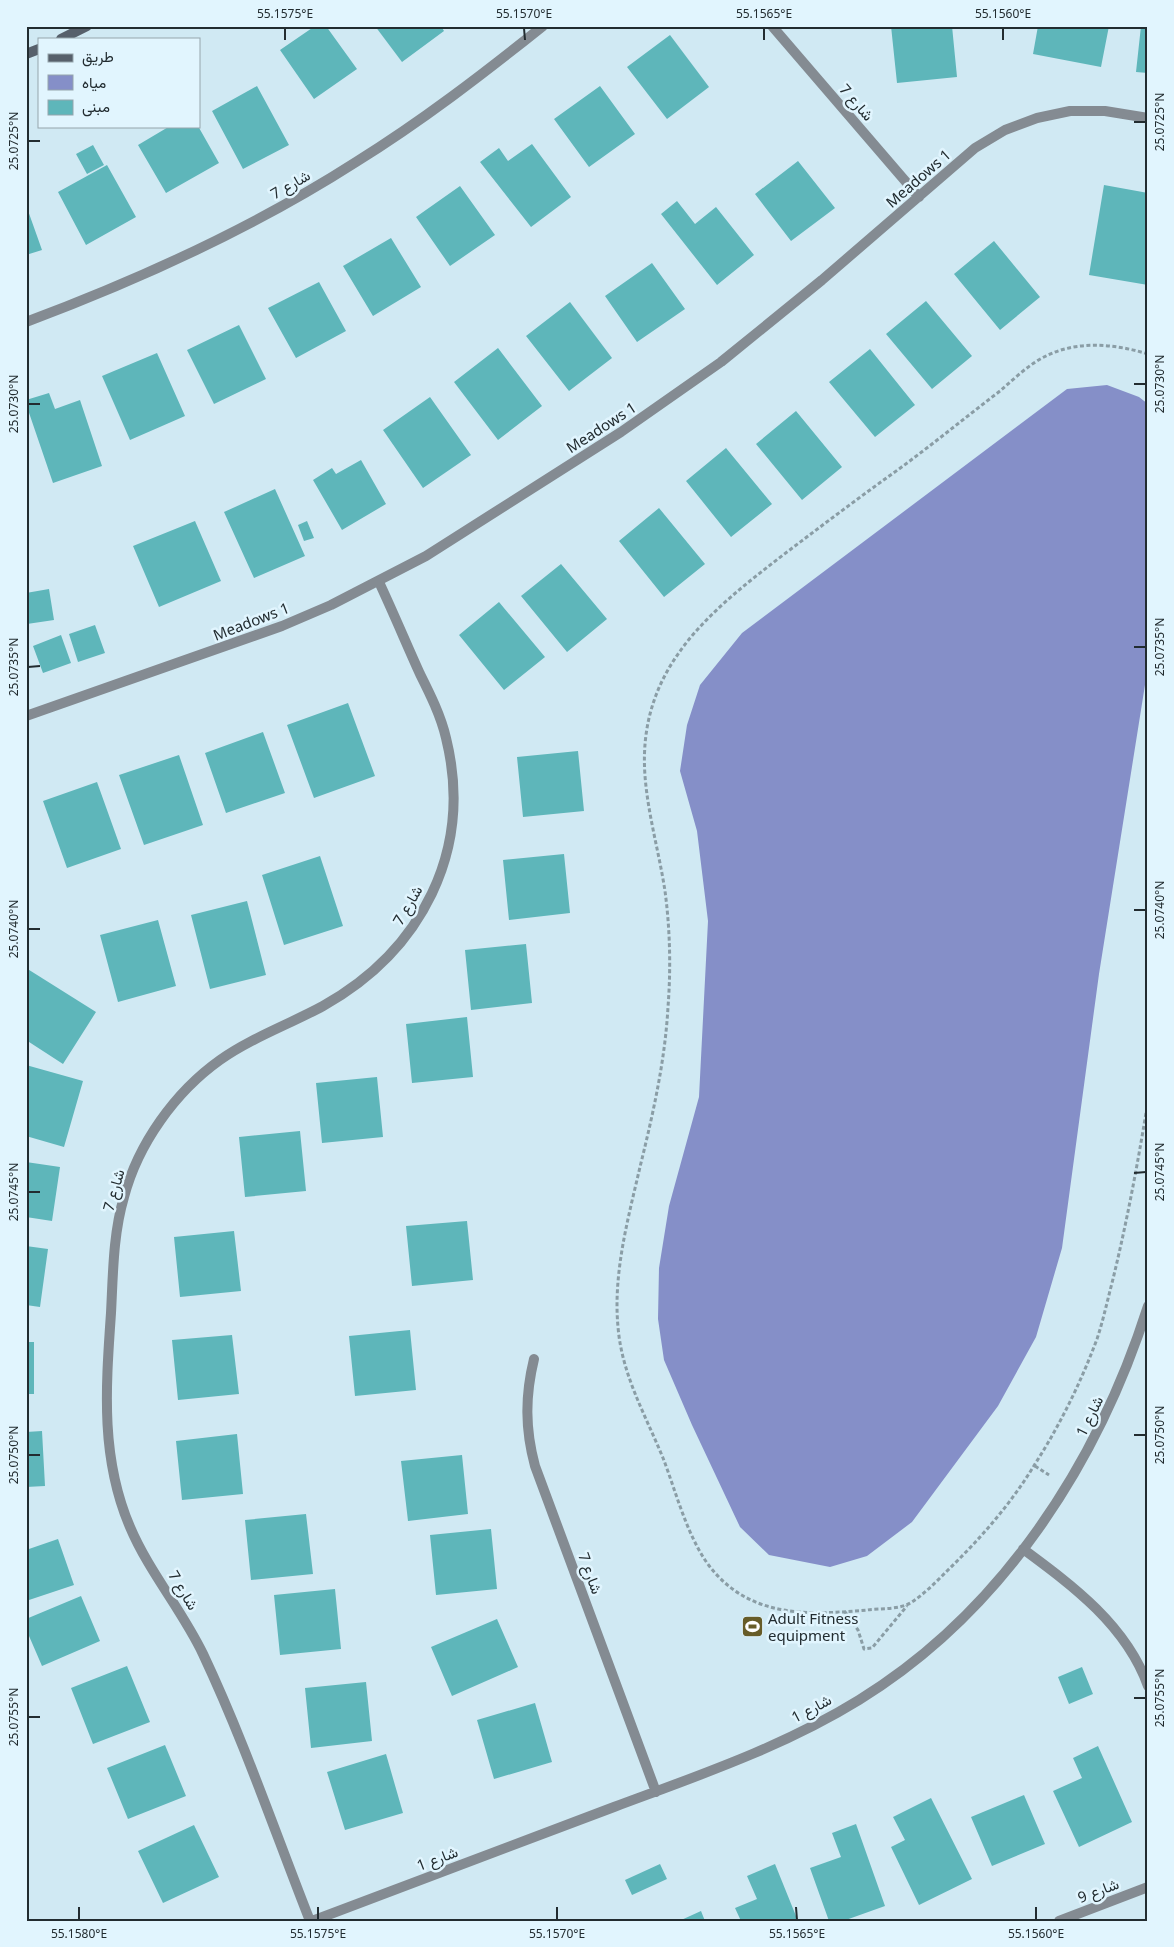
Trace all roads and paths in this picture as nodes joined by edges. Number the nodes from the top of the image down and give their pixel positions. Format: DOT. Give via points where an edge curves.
graph roads {
  1 [pos="87,26"];
  2 [pos="543,26"];
  3 [pos="772,26"];
  4 [pos="63,38"];
  5 [pos="38,49"];
  6 [pos="26,54"];
  7 [pos="1148,118"];
  8 [pos="919,197"];
  9 [pos="26,322"];
  10 [pos="1148,354"];
  11 [pos="379,582"];
  12 [pos="26,716"];
  13 [pos="1148,1101"];
  14 [pos="1148,1306"];
  15 [pos="534,1359"];
  16 [pos="1023,1549"];
  17 [pos="907,1606"];
  18 [pos="844,1612"];
  19 [pos="1148,1686"];
  20 [pos="656,1792"];
  21 [pos="1148,1887"];
  22 [pos="311,1921"];
  23 [pos="1059,1921"];
  1 -- 4 [label="main road"];
  2 -- 9 [label="street, شارع 7" via="421,120 288,203 148,274"];
  3 -- 8 [label="street, شارع 7"];
  5 -- 6 [label="main road"];
  7 -- 8 [label="street, Meadows 1" via="1105,111 1070,111 1036,118 1005,130 975,148"];
  8 -- 11 [label="street, Meadows 1" via="771,322 668,401 475,526"];
  10 -- 18 [label="path" via="1106,344 1084,345 1043,357 773,563 701,623 670,665 651,714 644,766 666,902 670,968 658,1083 621,1259 617,1326 622,1358 631,1389 679,1503 704,1558 715,1573 744,1596 778,1610"];
  11 -- 12 [label="street, Meadows 1" via="282,626"];
  11 -- 22 [label="street, شارع 7" via="446,737 453,791 452,827 441,872 422,913 396,950 363,981 325,1005 222,1058 195,1080 151,1134 122,1206 113,1266 107,1381 107,1441 112,1471 128,1520 144,1555 201,1650"];
  13 -- 17 [label="path" via="1130,1209 1098,1336 1064,1415 1035,1466 989,1527"];
  14 -- 16 [label="street, شارع 1" via="1107,1415 1067,1486"];
  15 -- 20 [label="street, شارع 7" via="526,1401 529,1444 535,1466"];
  16 -- 19 [label="street" via="1070,1584 1115,1628"];
  16 -- 20 [label="street, شارع 1" via="988,1591 948,1630 860,1699 761,1750"];
  17 -- 18 [label="path"];
  17 -- 18 [label="path" via="872,1648 864,1649 858,1630"];
  20 -- 22 [label="street, شارع 1"];
  21 -- 23 [label="street, شارع 9"];
}
